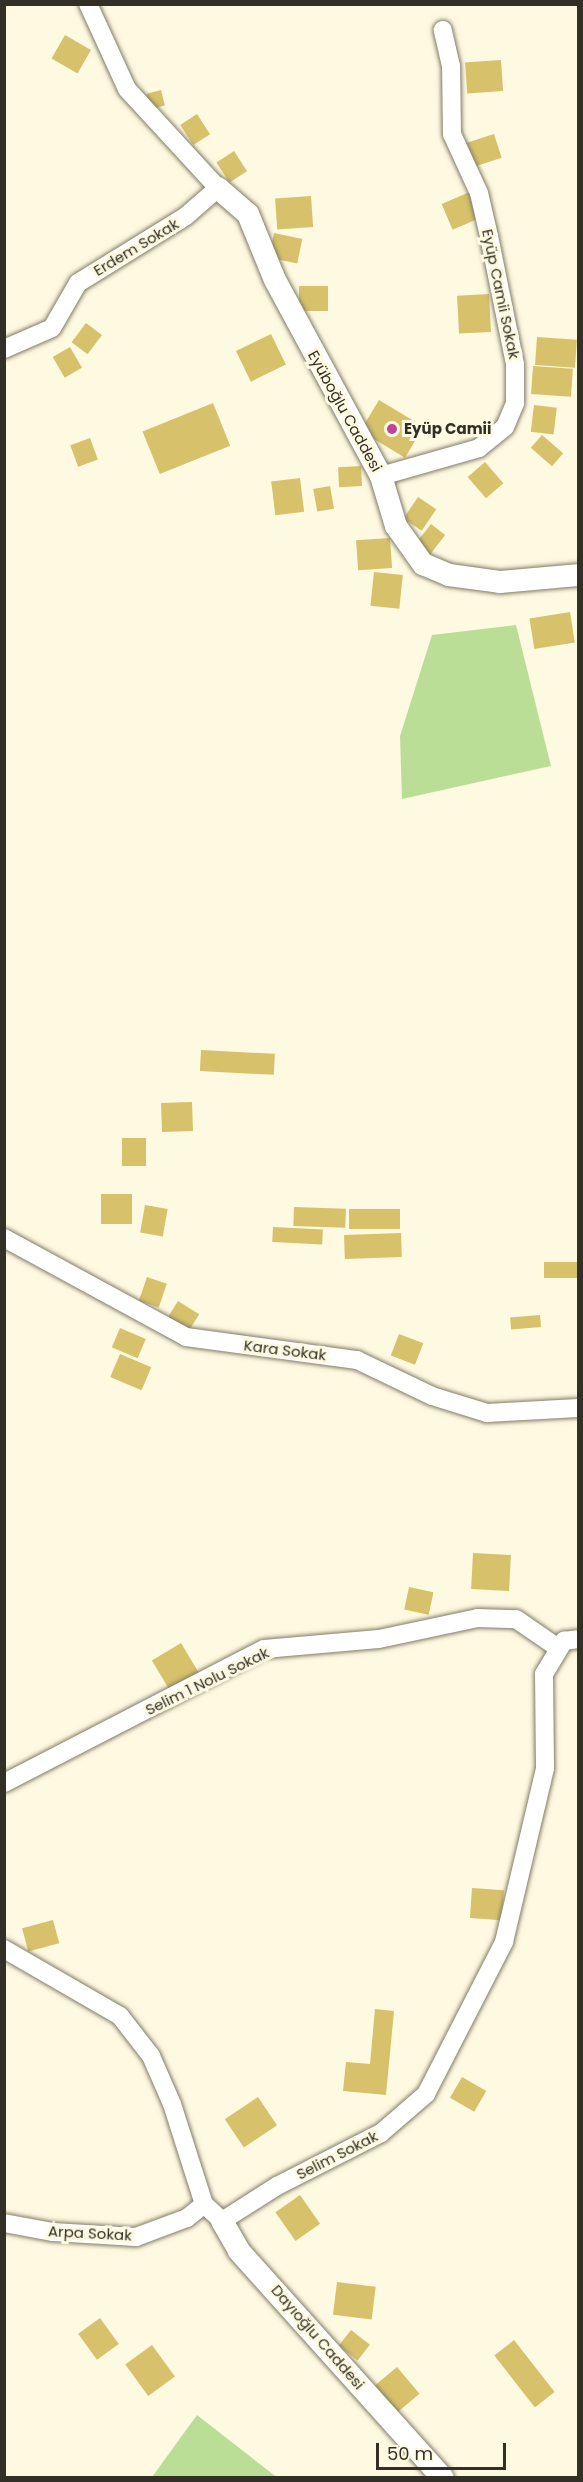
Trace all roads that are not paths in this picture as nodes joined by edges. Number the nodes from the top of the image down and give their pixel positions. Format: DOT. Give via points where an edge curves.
graph roads {
  1 [pos="88,4"];
  2 [pos="443,30"];
  3 [pos="218,188"];
  4 [pos="4,349"];
  5 [pos="381,476"];
  6 [pos="579,575"];
  7 [pos="4,1238"];
  8 [pos="579,1408"];
  9 [pos="579,1639"];
  10 [pos="558,1648"];
  11 [pos="4,1783"];
  12 [pos="4,1949"];
  13 [pos="204,2204"];
  14 [pos="222,2221"];
  15 [pos="4,2223"];
  16 [pos="443,2478"];
  1 -- 3 [label="street" via="127,89"];
  2 -- 5 [label="street, Eyüp Camii Sokak" via="451,66 452,134 479,193 515,364 515,403 505,427 479,448"];
  3 -- 4 [label="street, Erdem Sokak" via="186,216 78,283 52,328"];
  3 -- 5 [label="street, Eyüboğlu Caddesi" via="248,214 275,280"];
  5 -- 6 [label="street, Eyüboğlu Caddesi" via="396,526 423,564 449,575 500,582"];
  7 -- 8 [label="street, Kara Sokak" via="186,1337 357,1360 432,1396 487,1413"];
  9 -- 10 [label="street" via="564,1641"];
  10 -- 11 [label="street, Selim 1 Nolu Sokak" via="516,1620 477,1618 379,1639 264,1649"];
  10 -- 14 [label="street, Selim Sokak" via="544,1674 545,1768 504,1942 426,2094 381,2133 277,2186"];
  12 -- 13 [label="street" via="127,2024 151,2056 172,2104"];
  13 -- 14 [label="street"];
  13 -- 15 [label="street, Arpa Sokak" via="186,2218 136,2237 53,2232"];
  14 -- 16 [label="street, Dayıoğlu Caddesi" via="239,2251"];
}
